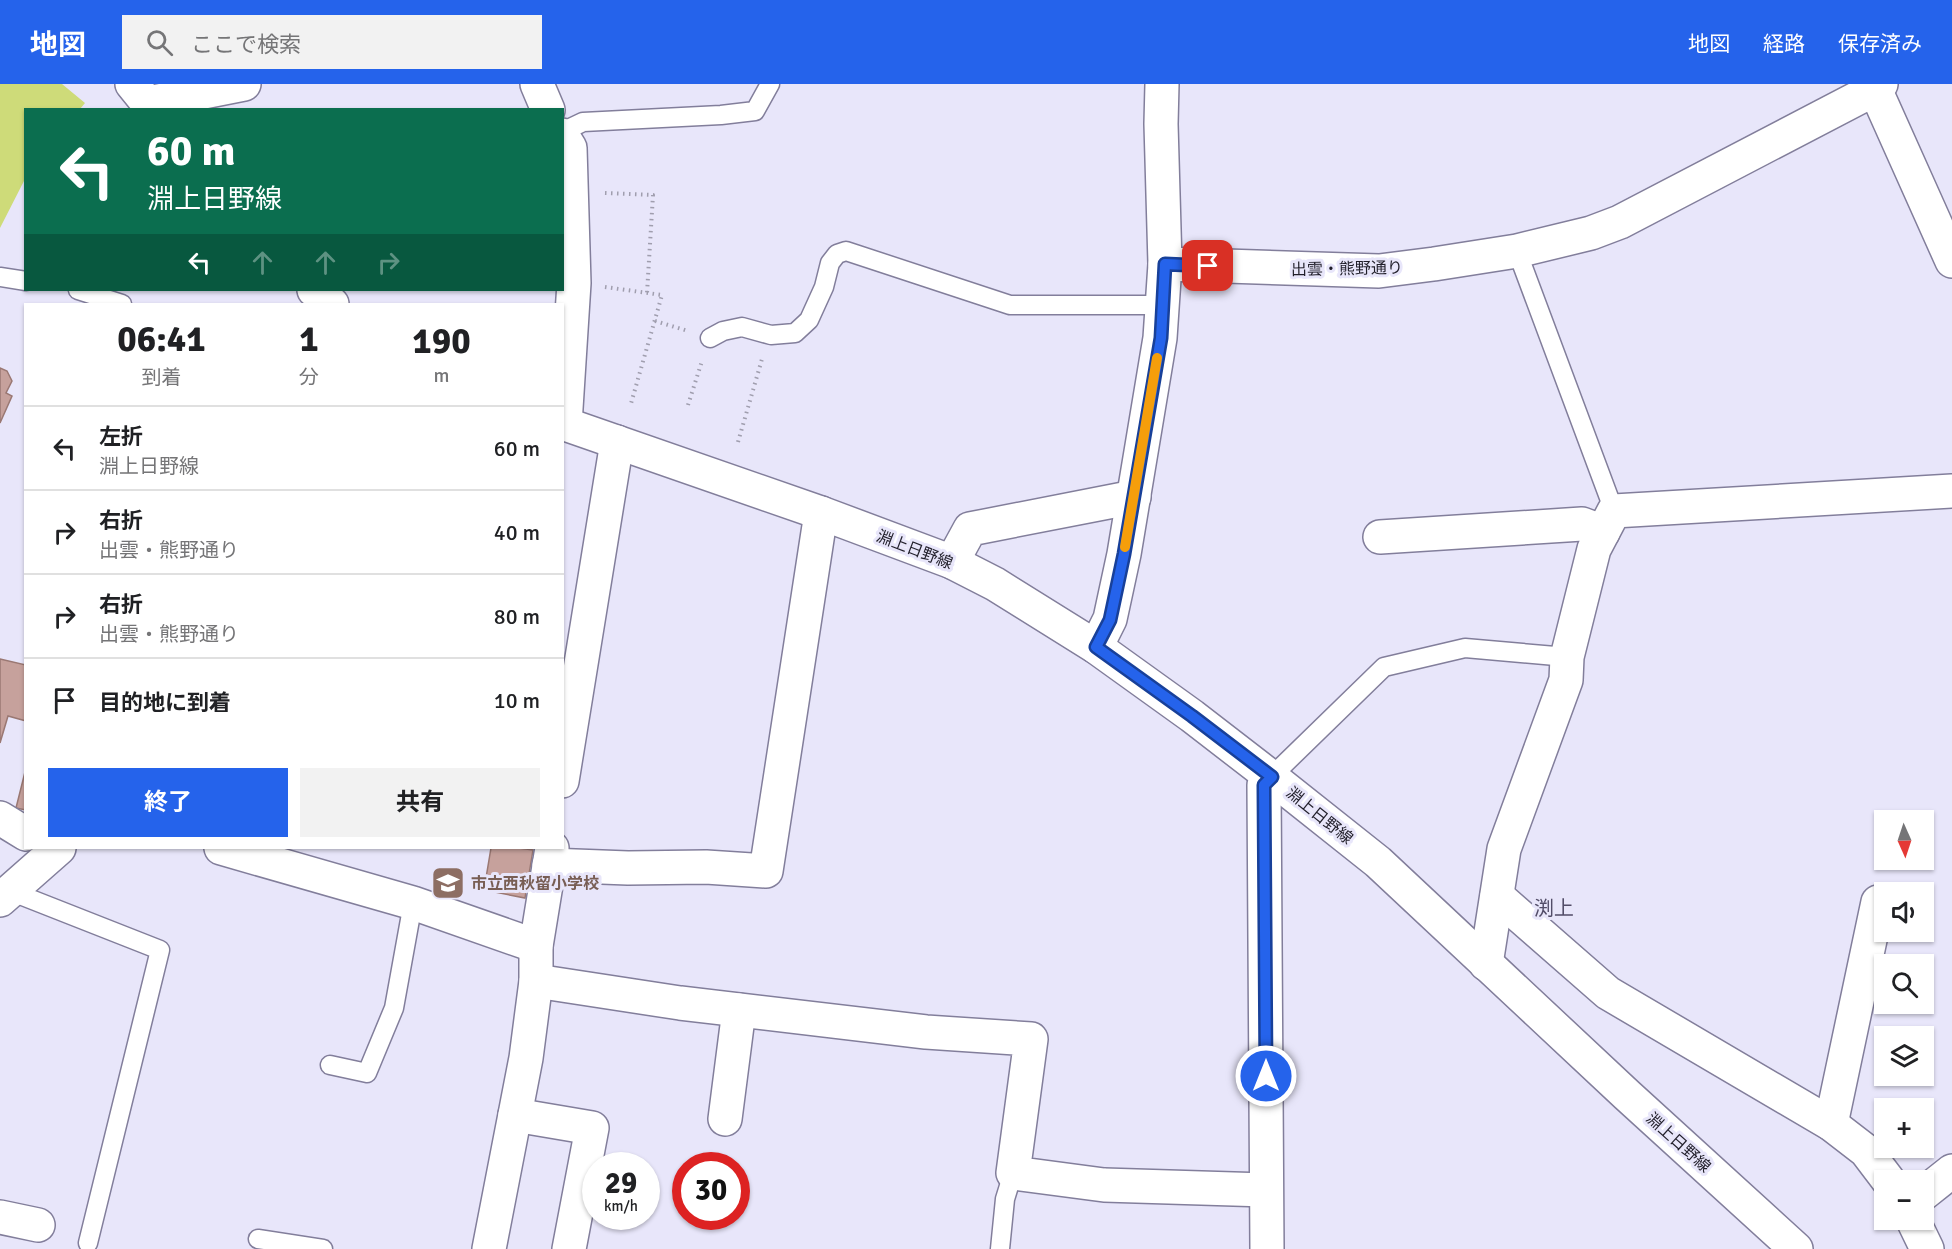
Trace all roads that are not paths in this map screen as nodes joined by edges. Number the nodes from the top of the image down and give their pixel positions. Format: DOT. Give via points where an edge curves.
graph roads {
  1 [pos="244,84"];
  2 [pos="537,84"];
  3 [pos="770,84"];
  4 [pos="1162,84"];
  5 [pos="1878,87"];
  6 [pos="144,99"];
  7 [pos="547,108"];
  8 [pos="564,132"];
  9 [pos="564,137"];
  10 [pos="1517,251"];
  11 [pos="1952,261"];
  12 [pos="1165,264"];
  13 [pos="0,278"];
  14 [pos="24,281"];
  15 [pos="81,291"];
  16 [pos="315,291"];
  17 [pos="119,303"];
  18 [pos="331,303"];
  19 [pos="1164,305"];
  20 [pos="710,338"];
  21 [pos="564,424"];
  22 [pos="618,442"];
  23 [pos="1952,490"];
  24 [pos="1134,497"];
  25 [pos="821,513"];
  26 [pos="1609,522"];
  27 [pos="1380,537"];
  28 [pos="952,562"];
  29 [pos="1096,647"];
  30 [pos="1567,657"];
  31 [pos="564,769"];
  32 [pos="1272,777"];
  33 [pos="0,818"];
  34 [pos="24,833"];
  35 [pos="53,849"];
  36 [pos="224,849"];
  37 [pos="550,856"];
  38 [pos="5,895"];
  39 [pos="1497,896"];
  40 [pos="412,903"];
  41 [pos="1874,921"];
  42 [pos="536,946"];
  43 [pos="1486,964"];
  44 [pos="536,981"];
  45 [pos="739,1010"];
  46 [pos="330,1065"];
  47 [pos="515,1115"];
  48 [pos="725,1119"];
  49 [pos="1831,1124"];
  50 [pos="1880,1170"];
  51 [pos="1952,1171"];
  52 [pos="1013,1173"];
  53 [pos="1934,1185"];
  54 [pos="1266,1190"];
  55 [pos="0,1217"];
  56 [pos="38,1225"];
  57 [pos="1918,1230"];
  58 [pos="258,1239"];
  59 [pos="88,1243"];
  60 [pos="323,1249"];
  61 [pos="489,1249"];
  62 [pos="569,1249"];
  63 [pos="1000,1249"];
  64 [pos="1267,1249"];
  65 [pos="1796,1249"];
  66 [pos="1927,1249"];
  1 -- 6 [label="street"];
  2 -- 7 [label="street"];
  3 -- 8 [label="lane" via="755,111 583,122"];
  4 -- 12 [label="street"];
  5 -- 10 [label="street, 出雲・熊野通り" via="1620,222"];
  5 -- 11 [label="street"];
  9 -- 21 [label="street" via="570,148 574,283"];
  10 -- 12 [label="street, 出雲・熊野通り" via="1379,270"];
  10 -- 26 [label="lane"];
  12 -- 19 [label="street"];
  13 -- 14 [label="lane"];
  15 -- 17 [label="lane"];
  16 -- 18 [label="street"];
  19 -- 20 [label="lane" via="1010,305 846,251 830,262 809,320 795,333 771,335 742,327"];
  19 -- 24 [label="street"];
  21 -- 22 [label="street, 淵上日野線"];
  22 -- 25 [label="street, 淵上日野線"];
  22 -- 31 [label="street"];
  23 -- 26 [label="street"];
  24 -- 28 [label="street" via="970,529"];
  24 -- 29 [label="street" via="1110,620"];
  25 -- 28 [label="street, 淵上日野線"];
  25 -- 37 [label="street" via="766,871 628,868"];
  26 -- 27 [label="street"];
  26 -- 30 [label="street" via="1594,549"];
  28 -- 29 [label="street, 淵上日野線"];
  29 -- 32 [label="street, 淵上日野線"];
  30 -- 32 [label="lane" via="1465,648 1384,668"];
  30 -- 39 [label="street" via="1566,680 1504,849"];
  32 -- 43 [label="street, 淵上日野線" via="1378,862"];
  32 -- 54 [label="street" via="1264,785"];
  33 -- 34 [label="street"];
  35 -- 38 [label="street"];
  36 -- 40 [label="street"];
  37 -- 42 [label="street"];
  38 -- 59 [label="lane" via="160,950"];
  39 -- 43 [label="street"];
  39 -- 49 [label="street" via="1608,993"];
  40 -- 42 [label="street"];
  40 -- 46 [label="lane" via="394,1008 367,1073"];
  41 -- 49 [label="street"];
  42 -- 44 [label="street"];
  43 -- 65 [label="street, 淵上日野線"];
  44 -- 45 [label="street"];
  44 -- 47 [label="street"];
  45 -- 48 [label="street"];
  45 -- 52 [label="street" via="926,1032 1031,1039"];
  47 -- 61 [label="street"];
  47 -- 62 [label="street" via="592,1128"];
  49 -- 50 [label="street" via="1866,1151"];
  51 -- 53 [label="street"];
  52 -- 54 [label="street" via="1104,1185"];
  52 -- 63 [label="lane" via="1005,1199"];
  54 -- 64 [label="street"];
  55 -- 56 [label="street"];
  57 -- 66 [label="street"];
  58 -- 60 [label="lane"];
}
